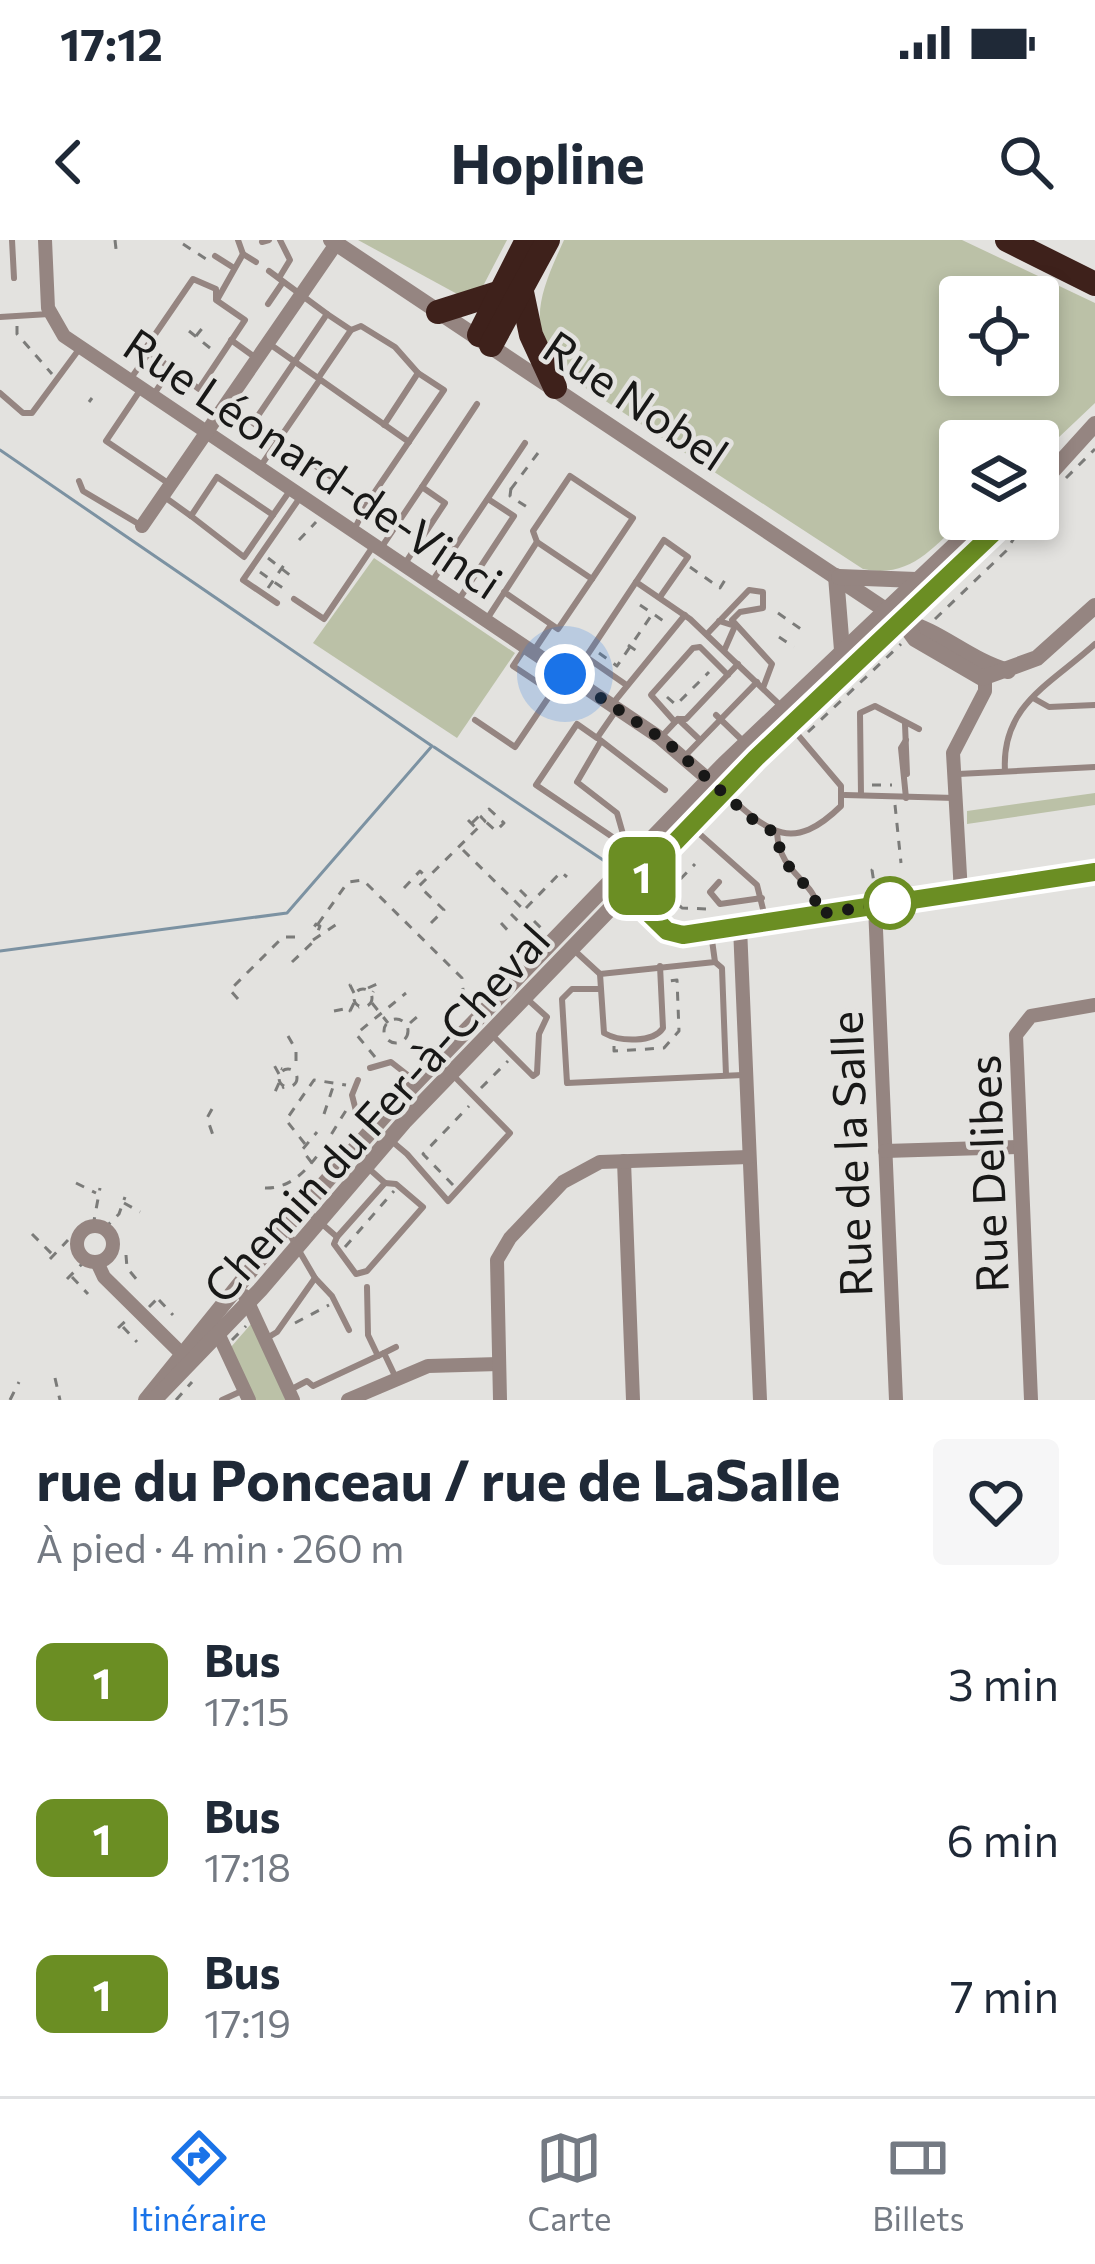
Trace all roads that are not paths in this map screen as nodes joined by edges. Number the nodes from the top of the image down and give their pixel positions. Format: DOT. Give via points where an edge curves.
graph roads {
  1 [pos="12,240"];
  2 [pos="45,240"];
  3 [pos="238,240"];
  4 [pos="280,240"];
  5 [pos="527,240"];
  6 [pos="548,240"];
  7 [pos="1007,240"];
  8 [pos="333,242"];
  9 [pos="215,256"];
  10 [pos="234,268"];
  11 [pos="269,271"];
  12 [pos="14,278"];
  13 [pos="282,280"];
  14 [pos="1095,284"];
  15 [pos="512,292"];
  16 [pos="300,295"];
  17 [pos="216,300"];
  18 [pos="268,304"];
  19 [pos="438,312"];
  20 [pos="49,314"];
  21 [pos="327,314"];
  22 [pos="0,317"];
  23 [pos="351,330"];
  24 [pos="231,340"];
  25 [pos="267,342"];
  26 [pos="484,342"];
  27 [pos="80,348"];
  28 [pos="147,353"];
  29 [pos="256,358"];
  30 [pos="295,361"];
  31 [pos="170,370"];
  32 [pos="418,373"];
  33 [pos="319,379"];
  34 [pos="555,388"];
  35 [pos="141,389"];
  36 [pos="0,393"];
  37 [pos="477,404"];
  38 [pos="1095,423"];
  39 [pos="383,425"];
  40 [pos="206,433"];
  41 [pos="279,441"];
  42 [pos="409,442"];
  43 [pos="525,443"];
  44 [pos="1059,452"];
  45 [pos="1059,463"];
  46 [pos="260,468"];
  47 [pos="79,482"];
  48 [pos="422,487"];
  49 [pos="167,491"];
  50 [pos="296,492"];
  51 [pos="488,499"];
  52 [pos="368,502"];
  53 [pos="273,515"];
  54 [pos="191,516"];
  55 [pos="142,526"];
  56 [pos="353,531"];
  57 [pos="959,540"];
  58 [pos="986,540"];
  59 [pos="537,542"];
  60 [pos="377,547"];
  61 [pos="404,565"];
  62 [pos="836,576"];
  63 [pos="592,579"];
  64 [pos="916,580"];
  65 [pos="636,581"];
  66 [pos="431,583"];
  67 [pos="504,592"];
  68 [pos="291,595"];
  69 [pos="660,598"];
  70 [pos="458,601"];
  71 [pos="277,603"];
  72 [pos="1094,608"];
  73 [pos="885,610"];
  74 [pos="685,615"];
  75 [pos="486,620"];
  76 [pos="902,621"];
  77 [pos="717,624"];
  78 [pos="551,625"];
  79 [pos="735,626"];
  80 [pos="707,634"];
  81 [pos="1095,644"];
  82 [pos="721,648"];
  83 [pos="530,650"];
  84 [pos="842,650"];
  85 [pos="738,664"];
  86 [pos="1008,671"];
  87 [pos="565,674"];
  88 [pos="728,675"];
  89 [pos="986,677"];
  90 [pos="625,684"];
  91 [pos="760,685"];
  92 [pos="552,692"];
  93 [pos="1034,698"];
  94 [pos="1095,705"];
  95 [pos="614,707"];
  96 [pos="783,709"];
  97 [pos="718,717"];
  98 [pos="475,720"];
  99 [pos="676,721"];
  100 [pos="905,724"];
  101 [pos="919,729"];
  102 [pos="799,730"];
  103 [pos="660,738"];
  104 [pos="599,740"];
  105 [pos="700,740"];
  106 [pos="746,743"];
  107 [pos="684,757"];
  108 [pos="1095,766"];
  109 [pos="1005,771"];
  110 [pos="955,774"];
  111 [pos="716,786"];
  112 [pos="665,790"];
  113 [pos="845,795"];
  114 [pos="861,795"];
  115 [pos="906,798"];
  116 [pos="956,798"];
  117 [pos="691,825"];
  118 [pos="777,833"];
  119 [pos="631,849"];
  120 [pos="1095,872"];
  121 [pos="719,882"];
  122 [pos="620,886"];
  123 [pos="961,892"];
  124 [pos="597,897"];
  125 [pos="762,898"];
  126 [pos="876,902"];
  127 [pos="819,914"];
  128 [pos="766,921"];
  129 [pos="710,926"];
  130 [pos="740,927"];
  131 [pos="573,949"];
  132 [pos="715,962"];
  133 [pos="660,966"];
  134 [pos="600,974"];
  135 [pos="600,988"];
  136 [pos="518,992"];
  137 [pos="1095,1005"];
  138 [pos="490,1034"];
  139 [pos="368,1065"];
  140 [pos="444,1067"];
  141 [pos="746,1075"];
  142 [pos="727,1076"];
  143 [pos="354,1078"];
  144 [pos="423,1089"];
  145 [pos="381,1132"];
  146 [pos="1019,1147"];
  147 [pos="885,1151"];
  148 [pos="749,1157"];
  149 [pos="624,1161"];
  150 [pos="364,1165"];
  151 [pos="385,1183"];
  152 [pos="310,1213"];
  153 [pos="285,1228"];
  154 [pos="337,1237"];
  155 [pos="297,1243"];
  156 [pos="92,1261"];
  157 [pos="315,1278"];
  158 [pos="238,1284"];
  159 [pos="367,1287"];
  160 [pos="248,1303"];
  161 [pos="211,1317"];
  162 [pos="349,1330"];
  163 [pos="219,1336"];
  164 [pos="266,1339"];
  165 [pos="396,1347"];
  166 [pos="381,1354"];
  167 [pos="187,1359"];
  168 [pos="499,1364"];
  169 [pos="396,1378"];
  170 [pos="247,1395"];
  171 [pos="291,1395"];
  172 [pos="165,1398"];
  173 [pos="222,1400"];
  174 [pos="348,1400"];
  175 [pos="500,1400"];
  176 [pos="633,1400"];
  177 [pos="760,1400"];
  178 [pos="896,1400"];
  179 [pos="1031,1400"];
  1 -- 12 [label="lane"];
  2 -- 20 [label="street"];
  3 -- 10 [label="lane" via="252,257"];
  4 -- 13 [label="lane" via="290,260"];
  5 -- 15 [label="highway"];
  6 -- 15 [label="highway"];
  7 -- 14 [label="highway"];
  8 -- 16 [label="street"];
  8 -- 19 [label="street, Rue Nobel"];
  9 -- 10 [label="lane"];
  10 -- 17 [label="lane"];
  11 -- 13 [label="lane"];
  13 -- 16 [label="lane"];
  13 -- 18 [label="lane"];
  15 -- 19 [label="highway"];
  15 -- 26 [label="highway"];
  15 -- 34 [label="highway"];
  16 -- 21 [label="lane"];
  16 -- 25 [label="street"];
  17 -- 24 [label="lane" via="245,320"];
  17 -- 28 [label="lane" via="215,290 193,279"];
  19 -- 26 [label="street, Rue Nobel"];
  20 -- 22 [label="lane"];
  20 -- 27 [label="street, Rue Léonard-de-Vinci"];
  21 -- 23 [label="lane"];
  21 -- 30 [label="lane"];
  23 -- 32 [label="lane" via="375,333"];
  23 -- 33 [label="lane"];
  24 -- 29 [label="lane"];
  24 -- 31 [label="lane" via="199,389"];
  25 -- 29 [label="street"];
  25 -- 30 [label="lane"];
  26 -- 34 [label="street, Rue Nobel"];
  27 -- 35 [label="street, Rue Léonard-de-Vinci"];
  27 -- 36 [label="lane" via="32,413"];
  28 -- 31 [label="lane"];
  28 -- 35 [label="lane"];
  29 -- 40 [label="street"];
  30 -- 33 [label="lane"];
  30 -- 41 [label="lane" via="253,423"];
  31 -- 35 [label="lane"];
  32 -- 39 [label="lane"];
  32 -- 42 [label="lane" via="444,390"];
  33 -- 39 [label="lane"];
  33 -- 41 [label="lane"];
  34 -- 62 [label="street, Rue Nobel"];
  35 -- 40 [label="street, Rue Léonard-de-Vinci"];
  35 -- 49 [label="lane" via="106,441"];
  37 -- 48 [label="lane"];
  38 -- 44 [label="street"];
  38 -- 45 [label="street"];
  39 -- 42 [label="lane"];
  40 -- 46 [label="street, Rue Léonard-de-Vinci"];
  40 -- 49 [label="street"];
  41 -- 46 [label="lane"];
  41 -- 52 [label="lane"];
  42 -- 52 [label="lane"];
  43 -- 51 [label="lane"];
  46 -- 50 [label="street, Rue Léonard-de-Vinci"];
  47 -- 55 [label="lane"];
  48 -- 60 [label="lane"];
  48 -- 61 [label="lane" via="445,503"];
  49 -- 54 [label="lane"];
  49 -- 55 [label="street"];
  50 -- 53 [label="lane"];
  50 -- 56 [label="street, Rue Léonard-de-Vinci"];
  50 -- 71 [label="lane" via="243,580"];
  51 -- 66 [label="lane"];
  51 -- 70 [label="lane" via="514,516"];
  52 -- 56 [label="lane"];
  53 -- 54 [label="lane" via="217,477"];
  53 -- 54 [label="lane" via="244,557"];
  56 -- 60 [label="street, Rue Léonard-de-Vinci"];
  57 -- 64 [label="street, Chemin du Fer-à-Cheval"];
  58 -- 76 [label="street, Chemin du Fer-à-Cheval"];
  59 -- 63 [label="lane"];
  59 -- 63 [label="lane" via="533,531 570,476 633,518"];
  59 -- 67 [label="lane"];
  60 -- 61 [label="street, Rue Léonard-de-Vinci"];
  60 -- 68 [label="lane" via="324,619"];
  61 -- 66 [label="street, Rue Léonard-de-Vinci"];
  62 -- 64 [label="street"];
  62 -- 73 [label="street, Rue Nobel"];
  62 -- 84 [label="street"];
  63 -- 78 [label="lane" via="558,629"];
  64 -- 73 [label="street, Chemin du Fer-à-Cheval"];
  65 -- 69 [label="lane"];
  65 -- 69 [label="lane" via="664,540 688,556"];
  65 -- 90 [label="lane" via="586,657"];
  66 -- 70 [label="street, Rue Léonard-de-Vinci"];
  67 -- 75 [label="lane"];
  67 -- 78 [label="lane"];
  69 -- 74 [label="lane"];
  70 -- 75 [label="street, Rue Léonard-de-Vinci"];
  72 -- 86 [label="street"];
  73 -- 76 [label="street, Rue Nobel"];
  73 -- 84 [label="street, Chemin du Fer-à-Cheval"];
  74 -- 80 [label="lane"];
  74 -- 90 [label="lane"];
  75 -- 83 [label="street, Rue Léonard-de-Vinci"];
  76 -- 86 [label="street, Rue Nobel"];
  76 -- 89 [label="street, Rue Nobel" via="956,668"];
  76 -- 102 [label="street, Chemin du Fer-à-Cheval"];
  77 -- 79 [label="lane"];
  77 -- 79 [label="lane" via="749,590 763,592 763,608 737,613"];
  77 -- 80 [label="lane"];
  77 -- 82 [label="lane"];
  78 -- 83 [label="lane"];
  79 -- 82 [label="lane"];
  79 -- 91 [label="lane" via="772,664"];
  80 -- 82 [label="lane"];
  81 -- 93 [label="lane"];
  82 -- 85 [label="lane"];
  83 -- 87 [label="street, Rue Léonard-de-Vinci"];
  83 -- 92 [label="lane" via="513,666"];
  84 -- 96 [label="street, Chemin du Fer-à-Cheval"];
  85 -- 88 [label="lane"];
  85 -- 91 [label="lane"];
  86 -- 89 [label="street"];
  87 -- 92 [label="lane"];
  87 -- 95 [label="street, Rue Léonard-de-Vinci"];
  88 -- 99 [label="lane" via="705,704"];
  88 -- 99 [label="lane" via="693,648 651,695"];
  89 -- 110 [label="street" via="956,740"];
  90 -- 95 [label="lane"];
  91 -- 96 [label="lane"];
  91 -- 97 [label="lane"];
  92 -- 98 [label="lane" via="515,747"];
  93 -- 94 [label="lane" via="1049,707"];
  93 -- 109 [label="lane" via="1010,723"];
  95 -- 103 [label="street, Rue Léonard-de-Vinci"];
  95 -- 104 [label="lane"];
  96 -- 106 [label="street, Chemin du Fer-à-Cheval"];
  97 -- 105 [label="lane"];
  97 -- 106 [label="lane"];
  99 -- 103 [label="lane"];
  99 -- 105 [label="lane"];
  100 -- 101 [label="lane"];
  100 -- 114 [label="lane" via="874,706 860,713"];
  100 -- 115 [label="lane"];
  102 -- 111 [label="street, Chemin du Fer-à-Cheval"];
  102 -- 113 [label="lane"];
  103 -- 107 [label="street, Rue Léonard-de-Vinci"];
  104 -- 112 [label="lane"];
  104 -- 119 [label="lane" via="577,782 616,813"];
  104 -- 119 [label="lane" via="577,724 536,785"];
  105 -- 107 [label="lane"];
  106 -- 111 [label="street, Chemin du Fer-à-Cheval"];
  107 -- 111 [label="street, Rue Léonard-de-Vinci"];
  108 -- 109 [label="lane"];
  109 -- 110 [label="lane"];
  110 -- 116 [label="street"];
  111 -- 117 [label="street, Chemin du Fer-à-Cheval"];
  111 -- 118 [label="lane"];
  111 -- 119 [label="street, Chemin du Fer-à-Cheval"];
  113 -- 114 [label="lane"];
  113 -- 118 [label="lane" via="817,828"];
  114 -- 115 [label="lane"];
  115 -- 116 [label="lane"];
  116 -- 123 [label="street"];
  117 -- 122 [label="street, Chemin du Fer-à-Cheval"];
  117 -- 125 [label="lane"];
  118 -- 127 [label="lane" via="784,868 817,899"];
  119 -- 122 [label="street, Chemin du Fer-à-Cheval"];
  120 -- 123 [label="street"];
  121 -- 125 [label="lane" via="710,892 720,904"];
  122 -- 124 [label="street, Chemin du Fer-à-Cheval"];
  122 -- 129 [label="street" via="670,933"];
  122 -- 131 [label="street, Chemin du Fer-à-Cheval"];
  123 -- 126 [label="street"];
  124 -- 131 [label="street" via="570,939"];
  124 -- 136 [label="street, Chemin du Fer-à-Cheval"];
  125 -- 128 [label="lane"];
  126 -- 127 [label="street"];
  126 -- 147 [label="street, Rue de la Salle"];
  127 -- 128 [label="street"];
  128 -- 130 [label="street"];
  129 -- 130 [label="street"];
  129 -- 132 [label="lane"];
  130 -- 141 [label="street"];
  131 -- 134 [label="lane"];
  131 -- 136 [label="street, Chemin du Fer-à-Cheval"];
  132 -- 133 [label="lane"];
  132 -- 142 [label="lane" via="722,968"];
  133 -- 134 [label="lane"];
  133 -- 135 [label="lane" via="664,1028 656,1036 604,1033"];
  134 -- 135 [label="lane"];
  135 -- 142 [label="lane" via="572,989 562,999 567,1083"];
  136 -- 138 [label="street, Chemin du Fer-à-Cheval"];
  136 -- 138 [label="lane" via="547,1017 540,1068 533,1076"];
  136 -- 140 [label="street, Chemin du Fer-à-Cheval"];
  137 -- 146 [label="street, Rue Delibes" via="1030,1016 1018,1027"];
  138 -- 140 [label="street, Chemin du Fer-à-Cheval"];
  139 -- 144 [label="lane" via="391,1062"];
  140 -- 144 [label="street, Chemin du Fer-à-Cheval"];
  140 -- 145 [label="lane" via="510,1133 448,1202"];
  141 -- 142 [label="lane"];
  141 -- 148 [label="street"];
  143 -- 145 [label="lane" via="354,1106"];
  144 -- 145 [label="street, Chemin du Fer-à-Cheval"];
  145 -- 150 [label="street, Chemin du Fer-à-Cheval"];
  145 -- 152 [label="street, Chemin du Fer-à-Cheval"];
  146 -- 147 [label="street"];
  146 -- 179 [label="street, Rue Delibes"];
  147 -- 178 [label="street, Rue de la Salle"];
  148 -- 149 [label="street"];
  148 -- 177 [label="street"];
  149 -- 168 [label="street" via="574,1172 502,1248"];
  149 -- 176 [label="street"];
  150 -- 151 [label="lane"];
  150 -- 152 [label="street, Chemin du Fer-à-Cheval"];
  151 -- 154 [label="lane"];
  151 -- 154 [label="lane" via="423,1208 356,1274"];
  152 -- 153 [label="street, Chemin du Fer-à-Cheval"];
  152 -- 154 [label="lane"];
  152 -- 155 [label="street, Chemin du Fer-à-Cheval"];
  153 -- 155 [label="lane"];
  153 -- 158 [label="street, Chemin du Fer-à-Cheval"];
  155 -- 157 [label="lane"];
  155 -- 160 [label="street, Chemin du Fer-à-Cheval"];
  156 -- 156 [label="street" via="77,1244 81,1232 98,1227 112,1238 112,1250"];
  156 -- 167 [label="street"];
  157 -- 162 [label="lane"];
  157 -- 164 [label="lane"];
  158 -- 160 [label="street"];
  158 -- 161 [label="street, Chemin du Fer-à-Cheval"];
  159 -- 166 [label="lane" via="368,1335"];
  160 -- 163 [label="street, Chemin du Fer-à-Cheval"];
  160 -- 164 [label="street"];
  161 -- 163 [label="street"];
  161 -- 167 [label="street, Chemin du Fer-à-Cheval"];
  163 -- 167 [label="street, Chemin du Fer-à-Cheval"];
  163 -- 170 [label="street"];
  164 -- 171 [label="street"];
  165 -- 166 [label="lane"];
  166 -- 169 [label="lane"];
  166 -- 171 [label="lane"];
  167 -- 172 [label="street, Chemin du Fer-à-Cheval"];
  168 -- 169 [label="street" via="431,1365"];
  168 -- 175 [label="street"];
  169 -- 174 [label="street"];
  170 -- 173 [label="lane"];
}
